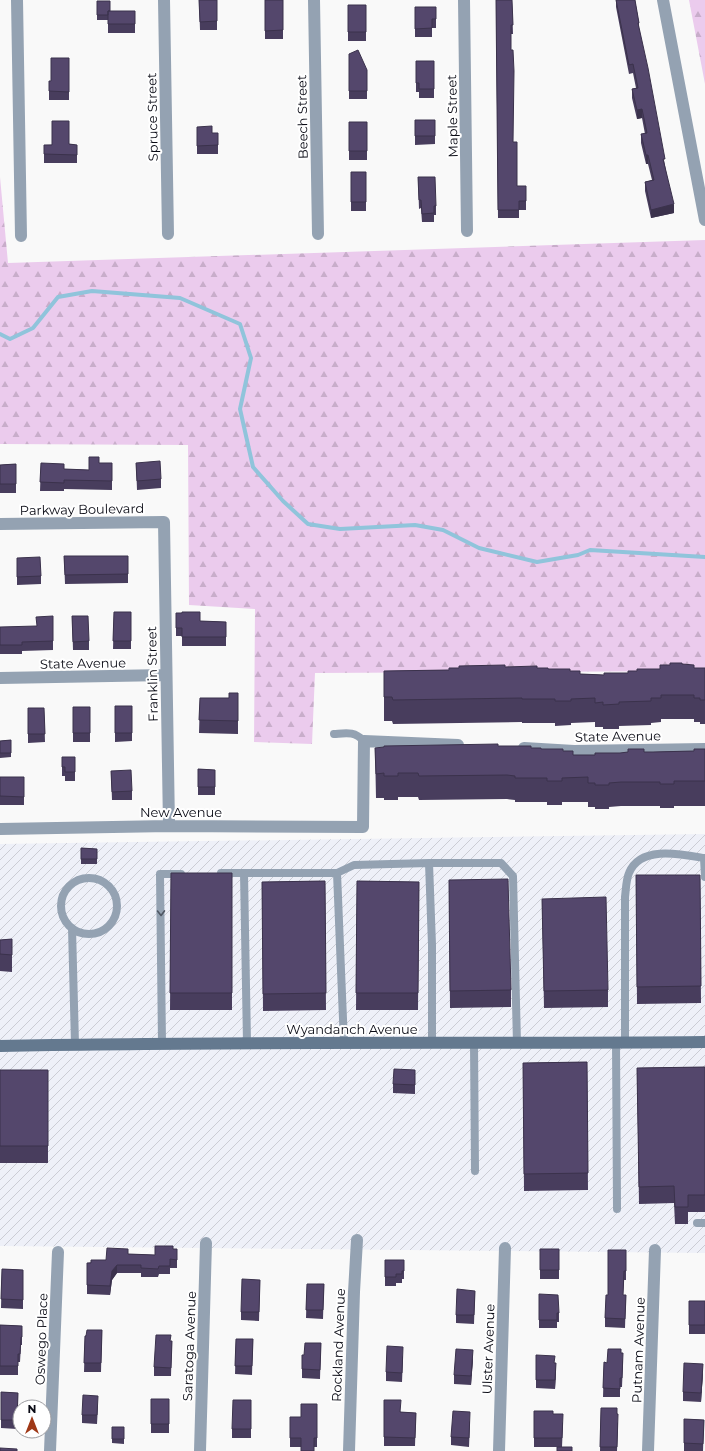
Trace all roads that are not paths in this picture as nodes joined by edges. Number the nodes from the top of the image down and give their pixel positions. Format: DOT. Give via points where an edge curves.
graph roads {
  1 [pos="17,0"];
  2 [pos="164,0"];
  3 [pos="314,0"];
  4 [pos="464,0"];
  5 [pos="663,0"];
  6 [pos="705,220"];
  7 [pos="467,231"];
  8 [pos="168,234"];
  9 [pos="318,234"];
  10 [pos="21,236"];
  11 [pos="164,522"];
  12 [pos="0,524"];
  13 [pos="166,675"];
  14 [pos="0,678"];
  15 [pos="334,734"];
  16 [pos="364,741"];
  17 [pos="473,746"];
  18 [pos="512,748"];
  19 [pos="705,749"];
  20 [pos="169,826"];
  21 [pos="0,829"];
  22 [pos="429,863"];
  23 [pos="213,873"];
  24 [pos="244,873"];
  25 [pos="191,874"];
  26 [pos="337,874"];
  27 [pos="705,878"];
  28 [pos="72,928"];
  29 [pos="620,1042"];
  30 [pos="705,1042"];
  31 [pos="247,1043"];
  32 [pos="344,1043"];
  33 [pos="432,1043"];
  34 [pos="474,1043"];
  35 [pos="75,1044"];
  36 [pos="162,1044"];
  37 [pos="517,1044"];
  38 [pos="0,1046"];
  39 [pos="475,1171"];
  40 [pos="617,1209"];
  41 [pos="357,1240"];
  42 [pos="206,1243"];
  43 [pos="505,1248"];
  44 [pos="655,1250"];
  45 [pos="58,1252"];
  46 [pos="50,1451"];
  47 [pos="200,1451"];
  48 [pos="349,1451"];
  49 [pos="499,1451"];
  50 [pos="648,1451"];
  1 -- 10 [label="street"];
  2 -- 8 [label="street, Spruce Street"];
  3 -- 9 [label="street, Beech Street"];
  4 -- 7 [label="street, Maple Street"];
  5 -- 6 [label="street"];
  11 -- 12 [label="street, Parkway Boulevard"];
  11 -- 13 [label="street, Franklin Street"];
  13 -- 14 [label="street, State Avenue"];
  13 -- 20 [label="street, Franklin Street"];
  15 -- 16 [label="lane" via="353,733"];
  16 -- 17 [label="street"];
  16 -- 20 [label="street, New Avenue" via="363,827"];
  18 -- 19 [label="street, State Avenue" via="574,751"];
  20 -- 21 [label="street, New Avenue"];
  22 -- 26 [label="lane" via="354,865"];
  22 -- 33 [label="lane"];
  22 -- 37 [label="lane" via="501,863 513,876"];
  23 -- 24 [label="lane"];
  24 -- 26 [label="lane"];
  24 -- 31 [label="lane"];
  25 -- 36 [label="lane, one-way" via="160,874"];
  26 -- 32 [label="lane"];
  27 -- 29 [label="lane" via="704,858 684,855 650,854 635,863 629,872 625,897"];
  28 -- 28 [label="lane" via="89,934 106,928 112,921 116,913 115,894 101,880 82,878 73,883 62,896 62,914"];
  28 -- 35 [label="lane"];
  29 -- 30 [label="street, Wyandanch Avenue"];
  29 -- 37 [label="street, Wyandanch Avenue"];
  29 -- 40 [label="lane"];
  31 -- 32 [label="street, Wyandanch Avenue"];
  31 -- 36 [label="street, Wyandanch Avenue"];
  32 -- 33 [label="street, Wyandanch Avenue"];
  33 -- 34 [label="street, Wyandanch Avenue"];
  34 -- 37 [label="street, Wyandanch Avenue"];
  34 -- 39 [label="lane"];
  35 -- 36 [label="street, Wyandanch Avenue"];
  35 -- 38 [label="street, Wyandanch Avenue"];
  41 -- 48 [label="street, Rockland Avenue"];
  42 -- 47 [label="street, Saratoga Avenue"];
  43 -- 49 [label="street, Ulster Avenue"];
  44 -- 50 [label="street, Putnam Avenue"];
  45 -- 46 [label="street, Oswego Place"];
}
